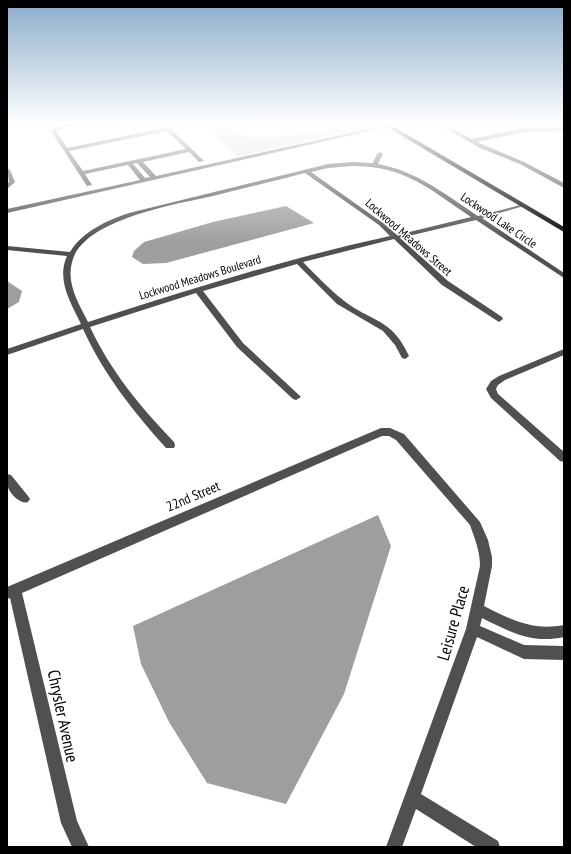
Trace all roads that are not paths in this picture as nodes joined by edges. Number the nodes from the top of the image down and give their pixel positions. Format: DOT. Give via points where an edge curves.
graph roads {
  1 [pos="74,163"];
  2 [pos="129,163"];
  3 [pos="141,163"];
  4 [pos="221,163"];
  5 [pos="451,163"];
  6 [pos="520,163"];
  7 [pos="375,165"];
  8 [pos="7,170"];
  9 [pos="306,171"];
  10 [pos="81,173"];
  11 [pos="154,178"];
  12 [pos="144,180"];
  13 [pos="89,185"];
  14 [pos="564,186"];
  15 [pos="7,187"];
  16 [pos="515,201"];
  17 [pos="522,205"];
  18 [pos="7,211"];
  19 [pos="470,214"];
  20 [pos="476,218"];
  21 [pos="564,230"];
  22 [pos="398,235"];
  23 [pos="7,248"];
  24 [pos="70,254"];
  25 [pos="298,261"];
  26 [pos="564,276"];
  27 [pos="198,290"];
  28 [pos="499,319"];
  29 [pos="86,325"];
  30 [pos="7,352"];
  31 [pos="564,352"];
  32 [pos="405,356"];
  33 [pos="296,396"];
  34 [pos="393,433"];
  35 [pos="170,445"];
  36 [pos="564,458"];
  37 [pos="7,478"];
  38 [pos="24,499"];
  39 [pos="11,592"];
  40 [pos="477,609"];
  41 [pos="473,630"];
  42 [pos="564,630"];
  43 [pos="564,653"];
  44 [pos="412,797"];
  45 [pos="81,847"];
  46 [pos="394,847"];
  47 [pos="492,847"];
  1 -- 10 [label="street"];
  2 -- 10 [label="street"];
  2 -- 12 [label="street"];
  3 -- 11 [label="street"];
  4 -- 11 [label="street"];
  5 -- 16 [label="main road"];
  6 -- 14 [label="street"];
  7 -- 9 [label="street, Lockwood Lake Circle" via="342,164"];
  7 -- 19 [label="street, Lockwood Lake Circle" via="412,176"];
  8 -- 15 [label="street" via="12,182"];
  9 -- 22 [label="street, Lockwood Meadows Street"];
  9 -- 24 [label="street, Lockwood Lake Circle" via="131,214 103,226 85,238"];
  10 -- 13 [label="street"];
  11 -- 12 [label="street"];
  12 -- 18 [label="street"];
  16 -- 17 [label="main road"];
  16 -- 19 [label="street, Lockwood Meadows Boulevard"];
  17 -- 20 [label="street, Lockwood Meadows Boulevard"];
  17 -- 21 [label="main road"];
  19 -- 20 [label="street, Lockwood Lake Circle"];
  19 -- 22 [label="street, Lockwood Meadows Boulevard"];
  20 -- 22 [label="street, Lockwood Meadows Boulevard"];
  20 -- 26 [label="street, Lockwood Lake Circle"];
  22 -- 25 [label="street, Lockwood Meadows Boulevard"];
  22 -- 28 [label="street, Lockwood Meadows Street" via="445,283"];
  23 -- 24 [label="street"];
  24 -- 29 [label="street" via="66,270 68,288"];
  25 -- 27 [label="street, Lockwood Meadows Boulevard"];
  25 -- 32 [label="street" via="340,302 390,332 400,344"];
  27 -- 29 [label="street, Lockwood Meadows Boulevard"];
  27 -- 33 [label="street" via="240,345"];
  29 -- 30 [label="street, Lockwood Meadows Boulevard"];
  29 -- 35 [label="street" via="116,381 135,407"];
  31 -- 36 [label="street" via="502,378 494,383 491,389 494,396"];
  34 -- 39 [label="street, 22nd Street" via="381,432"];
  34 -- 40 [label="street, Leisure Place" via="400,437 478,529 485,549 486,566"];
  37 -- 38 [label="street"];
  39 -- 45 [label="street, Chrysler Avenue" via="69,823"];
  40 -- 41 [label="street, Leisure Place"];
  40 -- 42 [label="street" via="528,633 553,634"];
  41 -- 43 [label="street" via="524,652"];
  41 -- 44 [label="street, Leisure Place"];
  44 -- 46 [label="street, Leisure Place"];
  44 -- 47 [label="street"];
}
